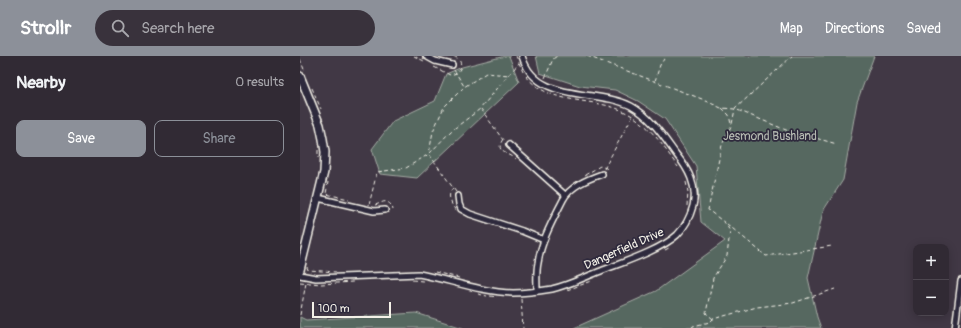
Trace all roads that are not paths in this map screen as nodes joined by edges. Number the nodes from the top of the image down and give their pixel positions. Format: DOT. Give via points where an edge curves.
graph roads {
  1 [pos="426,56"];
  2 [pos="523,58"];
  3 [pos="452,65"];
  4 [pos="300,76"];
  5 [pos="509,145"];
  6 [pos="602,174"];
  7 [pos="565,195"];
  8 [pos="458,196"];
  9 [pos="318,198"];
  10 [pos="385,210"];
  11 [pos="544,240"];
  12 [pos="300,270"];
  13 [pos="300,275"];
  14 [pos="961,280"];
  15 [pos="537,291"];
  16 [pos="955,328"];
  1 -- 3 [label="street"];
  2 -- 15 [label="street, Dangerfield Drive" via="530,72 543,84 563,92 613,100 637,110 652,123 687,169 694,194 688,220 677,235 661,245 570,284"];
  4 -- 9 [label="street" via="323,139 324,172"];
  5 -- 7 [label="street"];
  6 -- 7 [label="street" via="589,179"];
  7 -- 11 [label="street"];
  8 -- 11 [label="street" via="461,209 470,214"];
  9 -- 10 [label="street" via="368,207 374,211"];
  9 -- 12 [label="street"];
  11 -- 15 [label="street" via="537,265"];
  13 -- 15 [label="street, Dangerfield Drive" via="316,278 419,274 500,292"];
  14 -- 16 [label="street"];
}
